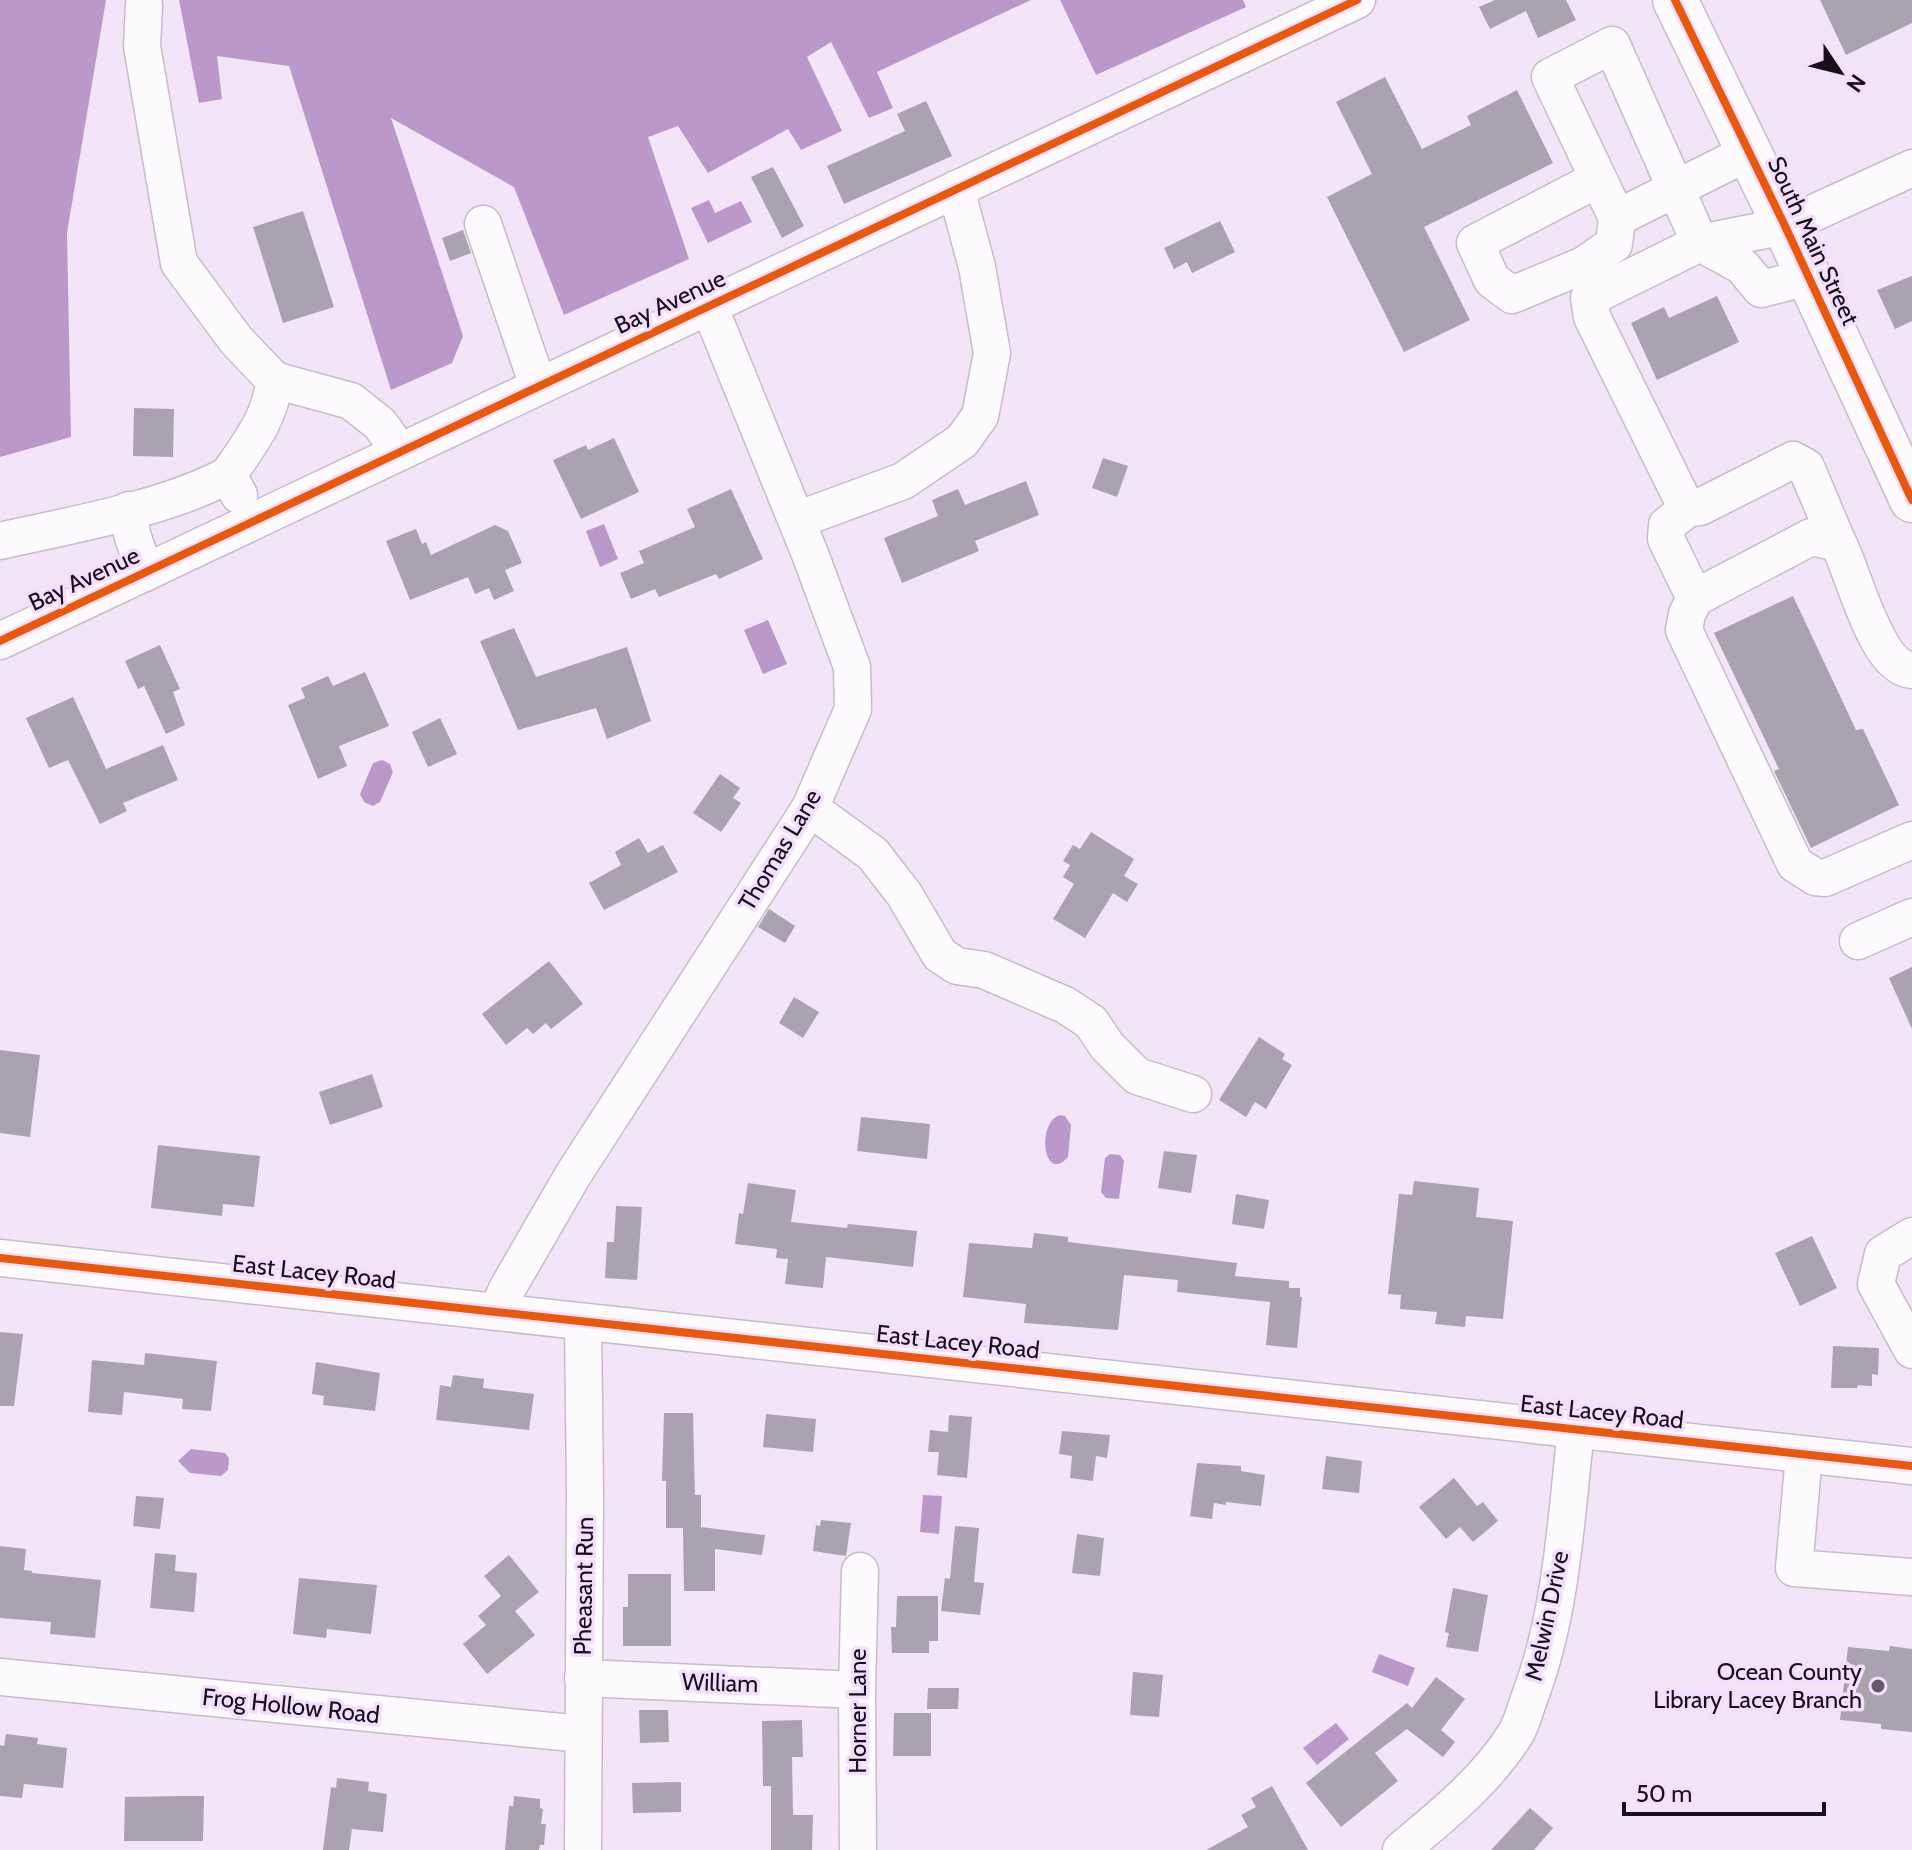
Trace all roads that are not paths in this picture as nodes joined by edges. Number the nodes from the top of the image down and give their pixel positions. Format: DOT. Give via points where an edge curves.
graph roads {
  1 [pos="1357,0"];
  2 [pos="1675,0"];
  3 [pos="144,5"];
  4 [pos="1749,152"];
  5 [pos="1912,168"];
  6 [pos="1598,179"];
  7 [pos="956,189"];
  8 [pos="1674,189"];
  9 [pos="1617,218"];
  10 [pos="483,224"];
  11 [pos="1785,226"];
  12 [pos="1700,243"];
  13 [pos="1809,277"];
  14 [pos="709,306"];
  15 [pos="274,380"];
  16 [pos="538,386"];
  17 [pos="400,452"];
  18 [pos="228,475"];
  19 [pos="1912,500"];
  20 [pos="1687,509"];
  21 [pos="129,510"];
  22 [pos="797,520"];
  23 [pos="253,522"];
  24 [pos="0,541"];
  25 [pos="1838,543"];
  26 [pos="145,573"];
  27 [pos="1695,598"];
  28 [pos="0,641"];
  29 [pos="1909,677"];
  30 [pos="810,808"];
  31 [pos="1912,840"];
  32 [pos="1912,917"];
  33 [pos="1858,941"];
  34 [pos="1193,1094"];
  35 [pos="1912,1236"];
  36 [pos="0,1258"];
  37 [pos="497,1312"];
  38 [pos="583,1322"];
  39 [pos="1912,1350"];
  40 [pos="1576,1429"];
  41 [pos="1804,1455"];
  42 [pos="1912,1466"];
  43 [pos="860,1571"];
  44 [pos="1912,1577"];
  45 [pos="0,1677"];
  46 [pos="583,1678"];
  47 [pos="857,1690"];
  48 [pos="582,1734"];
  49 [pos="583,1850"];
  50 [pos="858,1850"];
  51 [pos="1401,1850"];
  1 -- 7 [label="street, Bay Avenue"];
  2 -- 4 [label="highway, South Main Street"];
  3 -- 15 [label="street" via="142,46 179,263 236,340"];
  4 -- 8 [label="street"];
  4 -- 11 [label="highway, South Main Street"];
  5 -- 11 [label="street"];
  6 -- 8 [label="street" via="1550,77 1612,45"];
  6 -- 9 [label="street"];
  6 -- 9 [label="street" via="1475,243 1486,268 1492,280 1512,295 1584,265 1614,244"];
  7 -- 14 [label="street, Bay Avenue"];
  7 -- 22 [label="street" via="992,353 980,416 962,441 903,481"];
  8 -- 9 [label="street"];
  8 -- 12 [label="street"];
  10 -- 16 [label="street"];
  11 -- 12 [label="street"];
  11 -- 13 [label="highway, South Main Street"];
  12 -- 13 [label="street" via="1742,266 1761,289"];
  12 -- 20 [label="street" via="1589,298 1592,317"];
  13 -- 19 [label="highway, South Main Street"];
  14 -- 16 [label="street, Bay Avenue"];
  14 -- 22 [label="street, Thomas Lane"];
  15 -- 17 [label="street" via="351,401 380,424"];
  15 -- 18 [label="street" via="273,398 261,423"];
  16 -- 17 [label="street, Bay Avenue"];
  17 -- 23 [label="street, Bay Avenue"];
  18 -- 21 [label="street"];
  18 -- 23 [label="street"];
  20 -- 25 [label="street" via="1793,460 1806,467"];
  20 -- 27 [label="street" via="1667,525 1666,539"];
  21 -- 24 [label="street"];
  21 -- 26 [label="street"];
  22 -- 30 [label="street, Thomas Lane" via="852,667 853,709"];
  23 -- 26 [label="street, Bay Avenue"];
  25 -- 27 [label="street" via="1811,537"];
  25 -- 29 [label="street" via="1878,642"];
  26 -- 28 [label="street, Bay Avenue"];
  27 -- 31 [label="street" via="1684,630 1795,864 1825,878"];
  30 -- 34 [label="street" via="873,854 940,955 1065,1005 1091,1022 1137,1076"];
  30 -- 37 [label="street, Thomas Lane" via="573,1175"];
  32 -- 33 [label="street"];
  35 -- 39 [label="street" via="1883,1254 1876,1284"];
  36 -- 37 [label="street, East Lacey Road"];
  37 -- 38 [label="street, East Lacey Road"];
  38 -- 40 [label="street, East Lacey Road"];
  38 -- 46 [label="street, Pheasant Run"];
  40 -- 41 [label="street, East Lacey Road"];
  40 -- 51 [label="street, Melwin Drive" via="1556,1599 1539,1673 1517,1731 1460,1798"];
  41 -- 42 [label="street, East Lacey Road"];
  41 -- 44 [label="street" via="1794,1568"];
  43 -- 47 [label="street, Horner Lane"];
  45 -- 48 [label="street, Frog Hollow Road"];
  46 -- 47 [label="street, William"];
  46 -- 48 [label="street, Pheasant Run"];
  47 -- 50 [label="street, Horner Lane"];
  48 -- 49 [label="street, Pheasant Run"];
}
